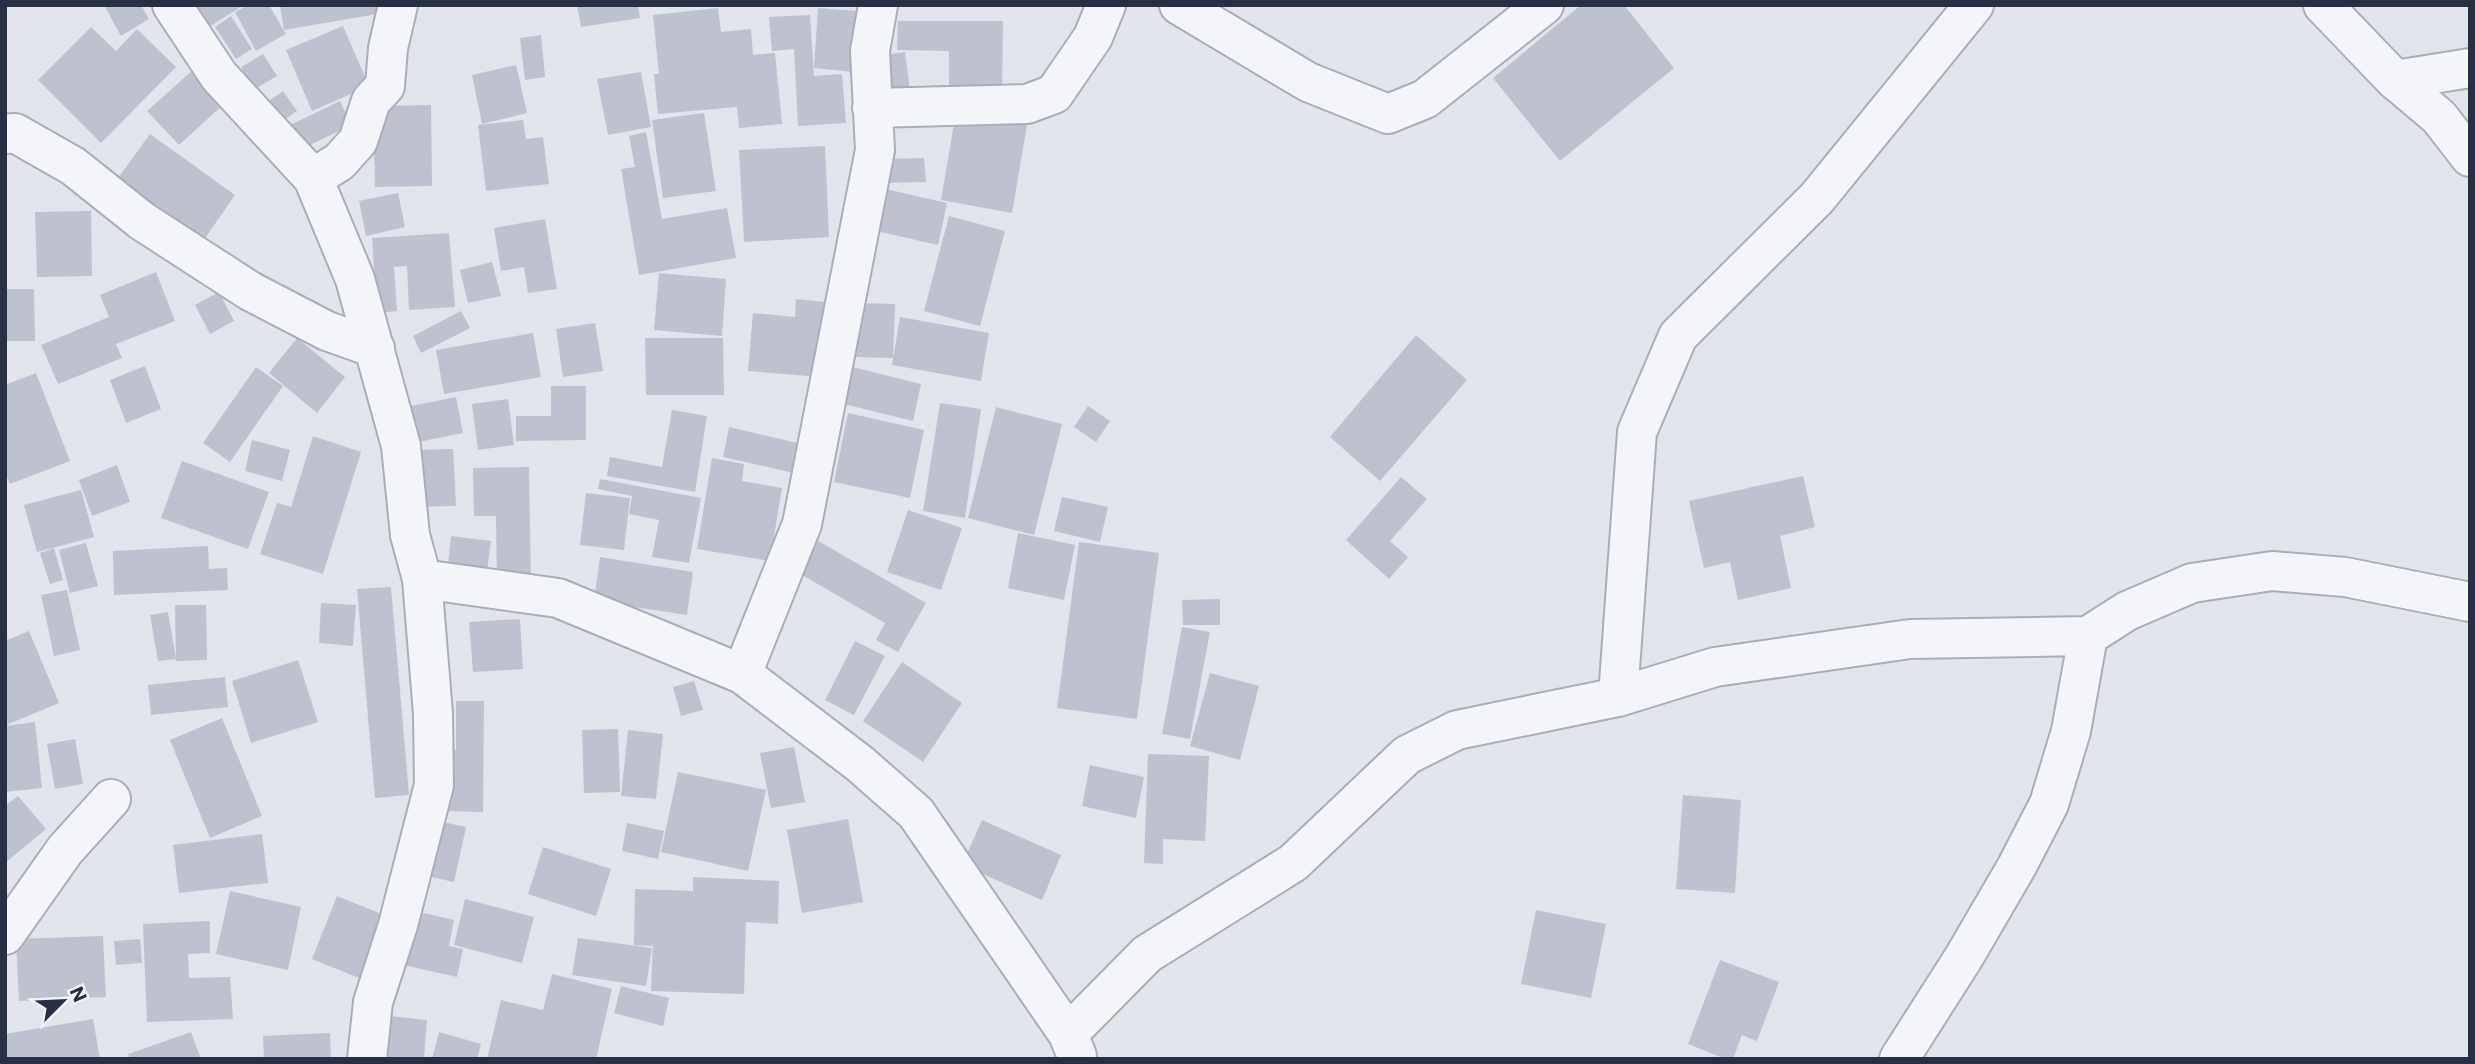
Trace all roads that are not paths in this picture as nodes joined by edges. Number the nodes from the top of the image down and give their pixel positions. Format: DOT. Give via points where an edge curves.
graph roads {
  1 [pos="172,5"];
  2 [pos="398,5"];
  3 [pos="878,5"];
  4 [pos="1106,5"];
  5 [pos="1179,5"];
  6 [pos="1544,5"];
  7 [pos="1974,5"];
  8 [pos="2323,5"];
  9 [pos="2470,68"];
  10 [pos="2395,80"];
  11 [pos="872,108"];
  12 [pos="5,134"];
  13 [pos="2470,157"];
  14 [pos="313,178"];
  15 [pos="375,348"];
  16 [pos="422,579"];
  17 [pos="2470,602"];
  18 [pos="2088,635"];
  19 [pos="742,674"];
  20 [pos="1618,697"];
  21 [pos="111,799"];
  22 [pos="5,935"];
  23 [pos="1073,1046"];
  24 [pos="367,1059"];
  25 [pos="1899,1059"];
  1 -- 14 [label="street" via="219,76"];
  2 -- 14 [label="street" via="385,86 371,101 358,141 339,162"];
  3 -- 11 [label="street" via="870,51"];
  4 -- 11 [label="street" via="1093,37 1054,94 1027,104"];
  5 -- 6 [label="street" via="1308,82 1388,114 1425,99"];
  7 -- 20 [label="street" via="1817,198 1678,336 1637,432"];
  8 -- 10 [label="street"];
  9 -- 10 [label="street"];
  10 -- 13 [label="street" via="2439,117"];
  11 -- 19 [label="street" via="875,150 802,524"];
  12 -- 15 [label="street" via="15,133 73,166 142,221 250,291 327,331"];
  14 -- 15 [label="street" via="355,279"];
  15 -- 16 [label="street" via="401,446 410,535"];
  16 -- 19 [label="street" via="558,598"];
  16 -- 24 [label="street" via="433,714 433,785 402,912 373,1002"];
  17 -- 18 [label="street" via="2345,577 2272,571 2192,583 2127,611"];
  18 -- 20 [label="street" via="1910,639 1715,667"];
  18 -- 25 [label="street" via="2071,731 2049,804 1964,957"];
  19 -- 23 [label="street" via="916,813"];
  20 -- 23 [label="street" via="1457,730 1407,755 1293,863 1147,954"];
  21 -- 22 [label="street" via="65,850"];
}
